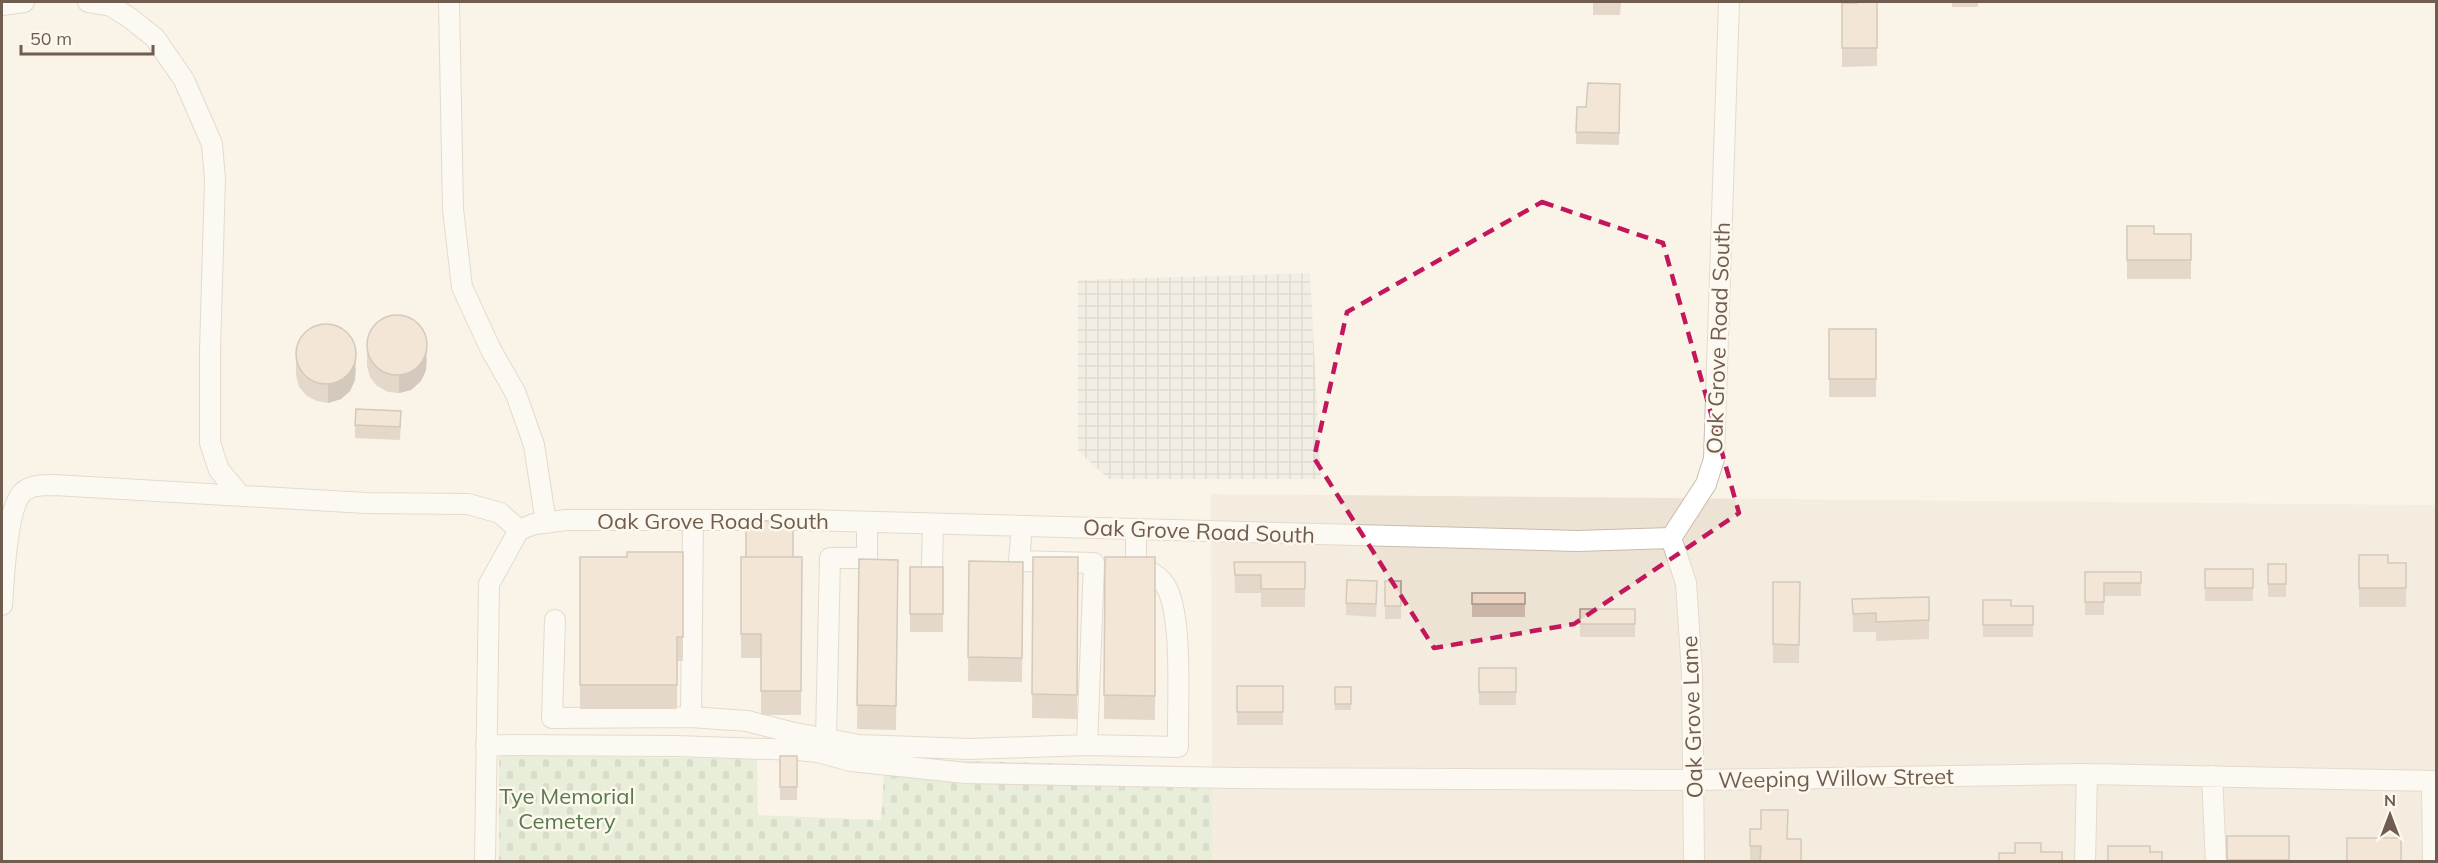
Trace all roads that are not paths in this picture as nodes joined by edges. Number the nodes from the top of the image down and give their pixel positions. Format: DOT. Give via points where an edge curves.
graph roads {
  1 [pos="24,2"];
  2 [pos="88,2"];
  3 [pos="449,2"];
  4 [pos="1729,2"];
  5 [pos="2,5"];
  6 [pos="240,495"];
  7 [pos="693,520"];
  8 [pos="867,522"];
  9 [pos="546,523"];
  10 [pos="933,524"];
  11 [pos="1022,526"];
  12 [pos="1136,529"];
  13 [pos="519,530"];
  14 [pos="1671,538"];
  15 [pos="1136,562"];
  16 [pos="1094,563"];
  17 [pos="932,566"];
  18 [pos="2,605"];
  19 [pos="555,620"];
  20 [pos="691,717"];
  21 [pos="825,738"];
  22 [pos="486,745"];
  23 [pos="1088,745"];
  24 [pos="2087,774"];
  25 [pos="2212,776"];
  26 [pos="1695,780"];
  27 [pos="2434,781"];
  28 [pos="485,861"];
  29 [pos="1694,861"];
  30 [pos="2085,861"];
  31 [pos="2216,861"];
  32 [pos="2433,861"];
  1 -- 5 [label="street"];
  2 -- 6 [label="street" via="111,6 155,38 184,80 212,144 215,178 210,443 219,470"];
  3 -- 9 [label="street" via="453,209 462,287 516,394 534,445"];
  4 -- 14 [label="street, Oak Grove Road South" via="1714,459 1706,484"];
  6 -- 13 [label="street" via="468,504 500,513"];
  6 -- 18 [label="street" via="36,486 23,492 13,507"];
  7 -- 8 [label="street, Oak Grove Road South"];
  7 -- 9 [label="street, Oak Grove Road South"];
  7 -- 20 [label="street"];
  8 -- 10 [label="street, Oak Grove Road South"];
  8 -- 21 [label="street" via="867,558 830,558"];
  9 -- 13 [label="street, Oak Grove Road South"];
  10 -- 11 [label="street, Oak Grove Road South"];
  10 -- 17 [label="street"];
  11 -- 12 [label="street, Oak Grove Road South"];
  11 -- 16 [label="street" via="1019,561"];
  12 -- 14 [label="street, Oak Grove Road South" via="1577,541"];
  12 -- 15 [label="street"];
  13 -- 22 [label="street" via="489,584"];
  14 -- 26 [label="street, Oak Grove Lane" via="1686,583"];
  15 -- 16 [label="street"];
  15 -- 23 [label="street" via="1166,586 1174,607 1178,747"];
  16 -- 23 [label="street"];
  19 -- 20 [label="street" via="552,718"];
  20 -- 21 [label="street" via="747,721"];
  21 -- 23 [label="street" via="860,745 970,749"];
  22 -- 26 [label="street, Weeping Willow Street" via="797,750 851,761 966,773"];
  22 -- 28 [label="street"];
  24 -- 25 [label="street, Weeping Willow Street"];
  24 -- 26 [label="street, Weeping Willow Street"];
  24 -- 30 [label="street"];
  25 -- 27 [label="street, Weeping Willow Street"];
  25 -- 31 [label="street"];
  26 -- 29 [label="street, Oak Grove Lane"];
  27 -- 32 [label="street"];
}
